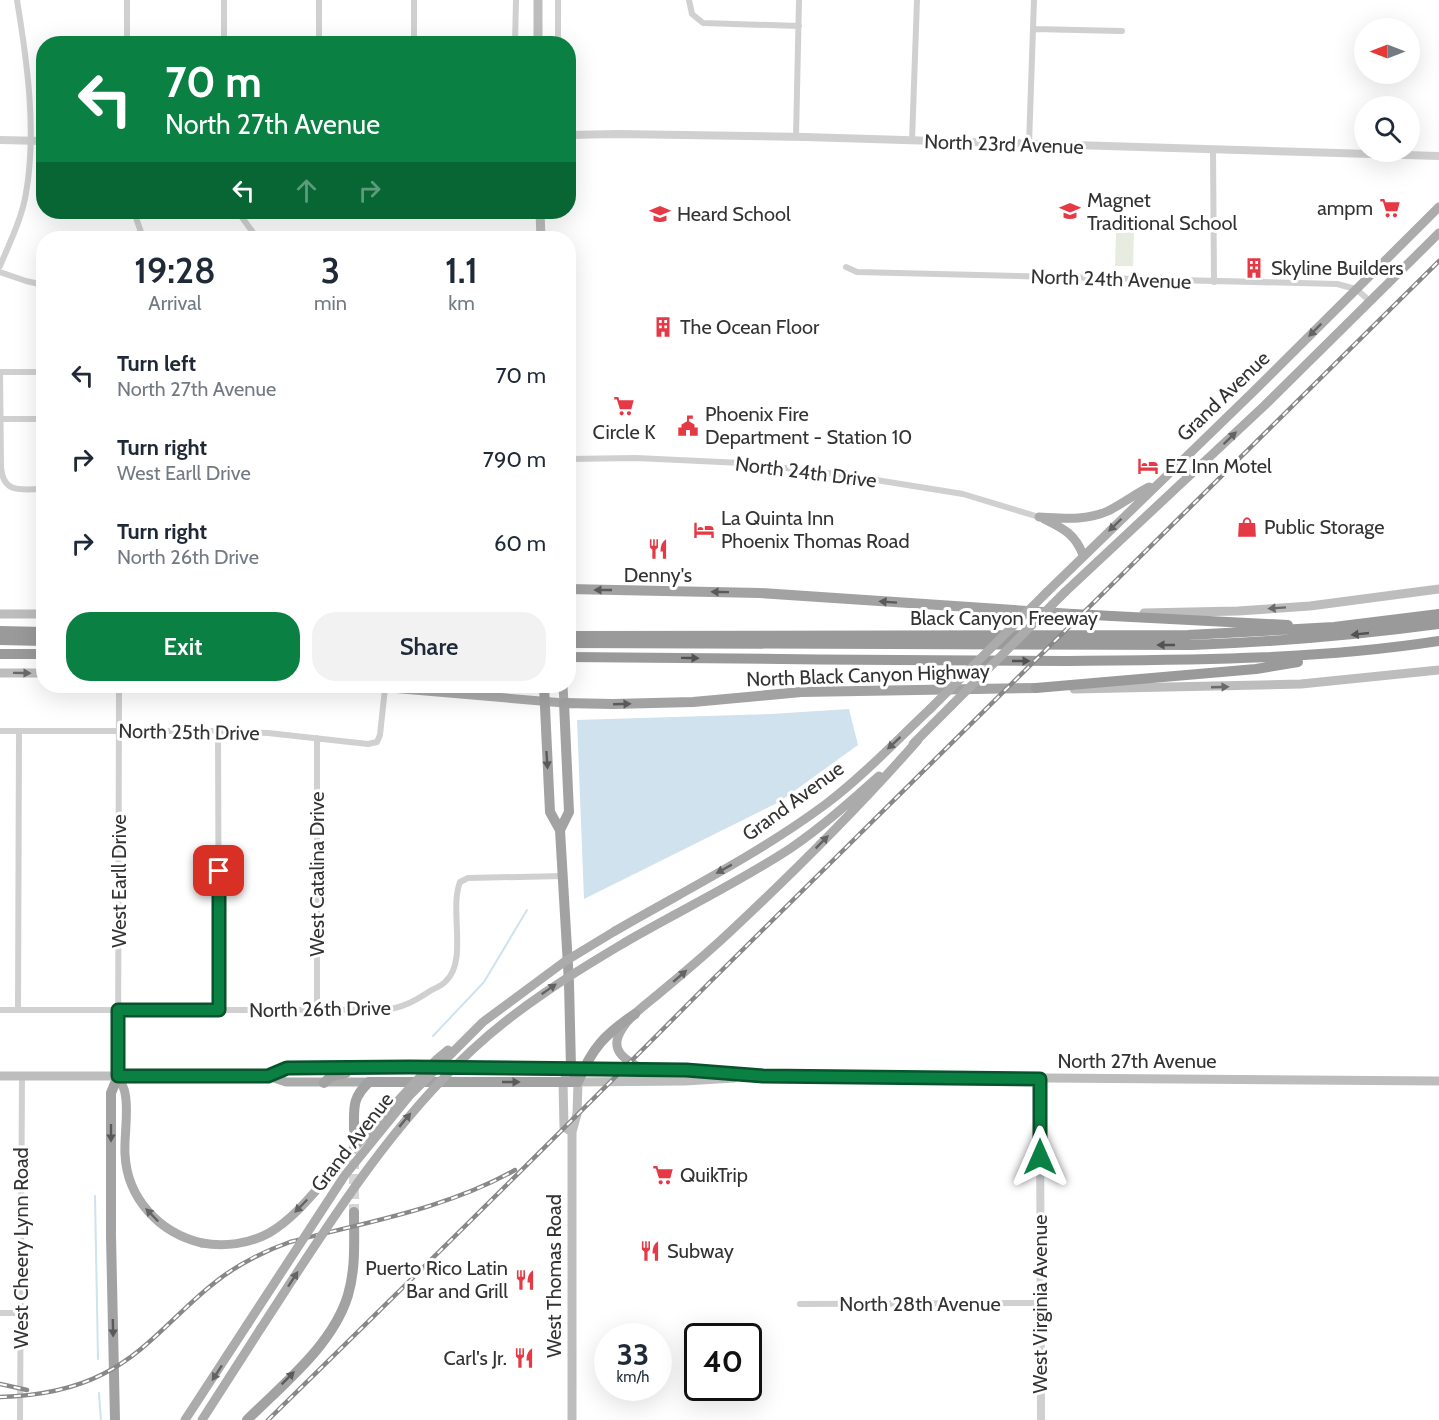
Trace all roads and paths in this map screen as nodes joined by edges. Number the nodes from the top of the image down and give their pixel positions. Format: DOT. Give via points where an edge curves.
graph roads {
  1 [pos="17,0"];
  2 [pos="127,0"];
  3 [pos="224,0"];
  4 [pos="319,0"];
  5 [pos="414,0"];
  6 [pos="516,0"];
  7 [pos="538,0"];
  8 [pos="558,0"];
  9 [pos="689,0"];
  10 [pos="799,0"];
  11 [pos="917,0"];
  12 [pos="1034,0"];
  13 [pos="799,26"];
  14 [pos="1033,29"];
  15 [pos="1122,31"];
  16 [pos="127,36"];
  17 [pos="224,36"];
  18 [pos="319,36"];
  19 [pos="414,36"];
  20 [pos="515,36"];
  21 [pos="538,36"];
  22 [pos="558,36"];
  23 [pos="576,135"];
  24 [pos="796,137"];
  25 [pos="0,140"];
  26 [pos="30,141"];
  27 [pos="36,141"];
  28 [pos="912,141"];
  29 [pos="1029,144"];
  30 [pos="1213,149"];
  31 [pos="1439,156"];
  32 [pos="1439,207"];
  33 [pos="1439,233"];
  34 [pos="0,266"];
  35 [pos="846,267"];
  36 [pos="0,272"];
  37 [pos="1214,282"];
  38 [pos="36,283"];
  39 [pos="1356,289"];
  40 [pos="1371,302"];
  41 [pos="0,372"];
  42 [pos="36,372"];
  43 [pos="1,388"];
  44 [pos="1,419"];
  45 [pos="36,419"];
  46 [pos="576,459"];
  47 [pos="1161,480"];
  48 [pos="36,489"];
  49 [pos="1039,517"];
  50 [pos="1083,555"];
  51 [pos="1439,588"];
  52 [pos="576,589"];
  53 [pos="0,614"];
  54 [pos="36,614"];
  55 [pos="1072,614"];
  56 [pos="1439,614"];
  57 [pos="1439,624"];
  58 [pos="1334,627"];
  59 [pos="0,631"];
  60 [pos="36,632"];
  61 [pos="576,636"];
  62 [pos="0,640"];
  63 [pos="36,641"];
  64 [pos="1439,641"];
  65 [pos="576,643"];
  66 [pos="1367,649"];
  67 [pos="0,654"];
  68 [pos="36,654"];
  69 [pos="576,657"];
  70 [pos="1439,670"];
  71 [pos="0,673"];
  72 [pos="36,673"];
  73 [pos="1036,688"];
  74 [pos="119,693"];
  75 [pos="384,693"];
  76 [pos="442,693"];
  77 [pos="544,693"];
  78 [pos="563,693"];
  79 [pos="544,702"];
  80 [pos="564,703"];
  81 [pos="0,731"];
  82 [pos="19,731"];
  83 [pos="119,731"];
  84 [pos="218,731"];
  85 [pos="316,738"];
  86 [pos="918,740"];
  87 [pos="560,830"];
  88 [pos="563,876"];
  89 [pos="0,1010"];
  90 [pos="18,1010"];
  91 [pos="118,1010"];
  92 [pos="219,1010"];
  93 [pos="316,1010"];
  94 [pos="635,1014"];
  95 [pos="474,1030"];
  96 [pos="378,1067"];
  97 [pos="571,1068"];
  98 [pos="584,1068"];
  99 [pos="642,1069"];
  100 [pos="22,1076"];
  101 [pos="118,1076"];
  102 [pos="268,1076"];
  103 [pos="763,1076"];
  104 [pos="0,1077"];
  105 [pos="1040,1079"];
  106 [pos="1439,1081"];
  107 [pos="369,1082"];
  108 [pos="563,1082"];
  109 [pos="578,1082"];
  110 [pos="324,1083"];
  111 [pos="354,1129"];
  112 [pos="572,1132"];
  113 [pos="354,1212"];
  114 [pos="1041,1303"];
  115 [pos="800,1304"];
  116 [pos="0,1313"];
  117 [pos="20,1313"];
  118 [pos="20,1420"];
  119 [pos="115,1420"];
  120 [pos="185,1420"];
  121 [pos="202,1420"];
  122 [pos="247,1420"];
  123 [pos="573,1420"];
  124 [pos="1041,1420"];
  1 -- 26 [label="street" via="27,63"];
  2 -- 16 [label="street"];
  3 -- 17 [label="street"];
  4 -- 18 [label="street"];
  5 -- 19 [label="street"];
  6 -- 20 [label="street"];
  7 -- 21 [label="main road"];
  8 -- 22 [label="street"];
  9 -- 13 [label="street" via="696,19 703,23"];
  10 -- 13 [label="street"];
  11 -- 28 [label="street"];
  12 -- 14 [label="street"];
  13 -- 24 [label="street"];
  14 -- 15 [label="street"];
  14 -- 29 [label="street"];
  23 -- 24 [label="street, North 23rd Avenue"];
  24 -- 28 [label="street, North 23rd Avenue"];
  25 -- 26 [label="street"];
  26 -- 27 [label="street"];
  26 -- 34 [label="street" via="26,194"];
  28 -- 29 [label="street, North 23rd Avenue"];
  29 -- 30 [label="street, North 23rd Avenue"];
  30 -- 31 [label="street, North 23rd Avenue"];
  30 -- 37 [label="street"];
  32 -- 39 [label="main road, Grand Avenue"];
  33 -- 40 [label="main road, Grand Avenue"];
  35 -- 37 [label="street, North 24th Avenue" via="857,272"];
  36 -- 38 [label="street"];
  37 -- 39 [label="street, North 24th Avenue" via="1337,284"];
  39 -- 40 [label="street"];
  39 -- 47 [label="main road, Grand Avenue, one-way"];
  86 -- 40 [label="main road, Grand Avenue, one-way, bridge" via="1065,592"];
  41 -- 42 [label="street"];
  41 -- 43 [label="street"];
  43 -- 44 [label="street"];
  44 -- 45 [label="street"];
  44 -- 48 [label="street" via="3,482 13,489"];
  46 -- 49 [label="street, North 24th Drive" via="742,463 845,475 963,494"];
  47 -- 49 [label="main road" via="1095,515"];
  47 -- 50 [label="main road, Grand Avenue, one-way"];
  49 -- 50 [label="main road" via="1064,529"];
  50 -- 95 [label="main road, Grand Avenue, one-way, bridge" via="930,709 849,785 807,818 555,968"];
  51 -- 55 [label="main road, one-way" via="1310,606"];
  55 -- 52 [label="highway, one-way" via="760,593"];
  53 -- 54 [label="main road"];
  55 -- 58 [label="highway"];
  56 -- 58 [label="highway, Black Canyon Freeway"];
  57 -- 65 [label="highway, one-way" via="1266,642 1192,645"];
  58 -- 61 [label="highway, Black Canyon Freeway" via="1177,635"];
  59 -- 60 [label="highway"];
  62 -- 63 [label="highway"];
  64 -- 66 [label="highway"];
  69 -- 66 [label="highway, one-way" via="1177,660"];
  66 -- 73 [label="highway" via="1256,669"];
  67 -- 68 [label="highway"];
  73 -- 70 [label="main road, North Black Canyon Highway, one-way" via="1301,684"];
  71 -- 72 [label="main road, one-way"];
  80 -- 73 [label="highway, North Black Canyon Highway, one-way" via="693,702 801,692"];
  74 -- 83 [label="street, West Earll Drive"];
  75 -- 85 [label="street, North 25th Drive" via="377,742"];
  76 -- 79 [label="main road, North Black Canyon Highway"];
  77 -- 79 [label="highway, West Thomas Road"];
  78 -- 80 [label="main road, West Thomas Road"];
  79 -- 80 [label="main road, North Black Canyon Highway"];
  79 -- 87 [label="highway, West Thomas Road, one-way" via="550,812"];
  80 -- 87 [label="highway, West Thomas Road" via="569,812"];
  81 -- 82 [label="street, North 25th Drive"];
  82 -- 83 [label="street, North 25th Drive"];
  82 -- 90 [label="street"];
  83 -- 84 [label="street, North 25th Drive"];
  83 -- 91 [label="street, West Earll Drive"];
  84 -- 85 [label="street, North 25th Drive"];
  84 -- 92 [label="street"];
  85 -- 93 [label="street, West Catalina Drive"];
  94 -- 86 [label="main road, one-way" via="777,887 879,785"];
  121 -- 86 [label="main road, Grand Avenue, one-way, bridge" via="350,1191 383,1146 472,1050 570,975 792,847 864,790"];
  87 -- 88 [label="highway, West Thomas Road"];
  88 -- 93 [label="street, North 26th Drive" via="468,878 460,882 456,948 451,975 445,982 399,1008"];
  88 -- 97 [label="highway, West Thomas Road"];
  89 -- 90 [label="street, North 26th Drive"];
  90 -- 91 [label="street, North 26th Drive"];
  91 -- 92 [label="street, North 26th Drive"];
  91 -- 101 [label="street, West Earll Drive"];
  92 -- 93 [label="street, North 26th Drive"];
  94 -- 98 [label="highway" via="594,1048"];
  94 -- 99 [label="main road" via="620,1033 617,1047 622,1056"];
  95 -- 101 [label="main road, one-way, bridge" via="435,1060 283,1224 245,1242 218,1245 184,1238 149,1214 135,1193 126,1167 125,1094"];
  95 -- 120 [label="main road, Grand Avenue, one-way, bridge" via="366,1147"];
  96 -- 97 [label="highway, North 27th Avenue"];
  96 -- 102 [label="highway, North 27th Avenue" via="287,1068"];
  96 -- 110 [label="highway" via="334,1075"];
  97 -- 98 [label="main road, North 27th Avenue"];
  97 -- 108 [label="main road"];
  97 -- 109 [label="highway, West Thomas Road"];
  98 -- 99 [label="main road, North 27th Avenue"];
  98 -- 109 [label="highway"];
  99 -- 103 [label="main road, North 27th Avenue"];
  100 -- 101 [label="main road, North 27th Avenue"];
  100 -- 104 [label="main road, North 27th Avenue"];
  100 -- 117 [label="street, West Cheery Lynn Road"];
  101 -- 102 [label="highway, North 27th Avenue"];
  101 -- 119 [label="highway, one-way" via="111,1094"];
  102 -- 110 [label="main road, North 27th Avenue" via="286,1082"];
  103 -- 105 [label="main road, North 27th Avenue"];
  103 -- 109 [label="main road, North 27th Avenue"];
  105 -- 106 [label="main road, North 27th Avenue"];
  105 -- 114 [label="street, West Virginia Avenue"];
  107 -- 108 [label="highway, North 27th Avenue, one-way"];
  107 -- 110 [label="main road, North 27th Avenue"];
  107 -- 111 [label="highway" via="355,1099"];
  108 -- 109 [label="highway, North 27th Avenue"];
  108 -- 112 [label="main road, West Thomas Road" via="564,1127"];
  109 -- 112 [label="main road, West Thomas Road"];
  112 -- 123 [label="main road, West Thomas Road"];
  122 -- 113 [label="highway, one-way" via="319,1347 338,1320 353,1269"];
  114 -- 115 [label="street, North 28th Avenue"];
  114 -- 124 [label="street, West Virginia Avenue"];
  116 -- 117 [label="street"];
  117 -- 118 [label="street, West Cheery Lynn Road"];
}
